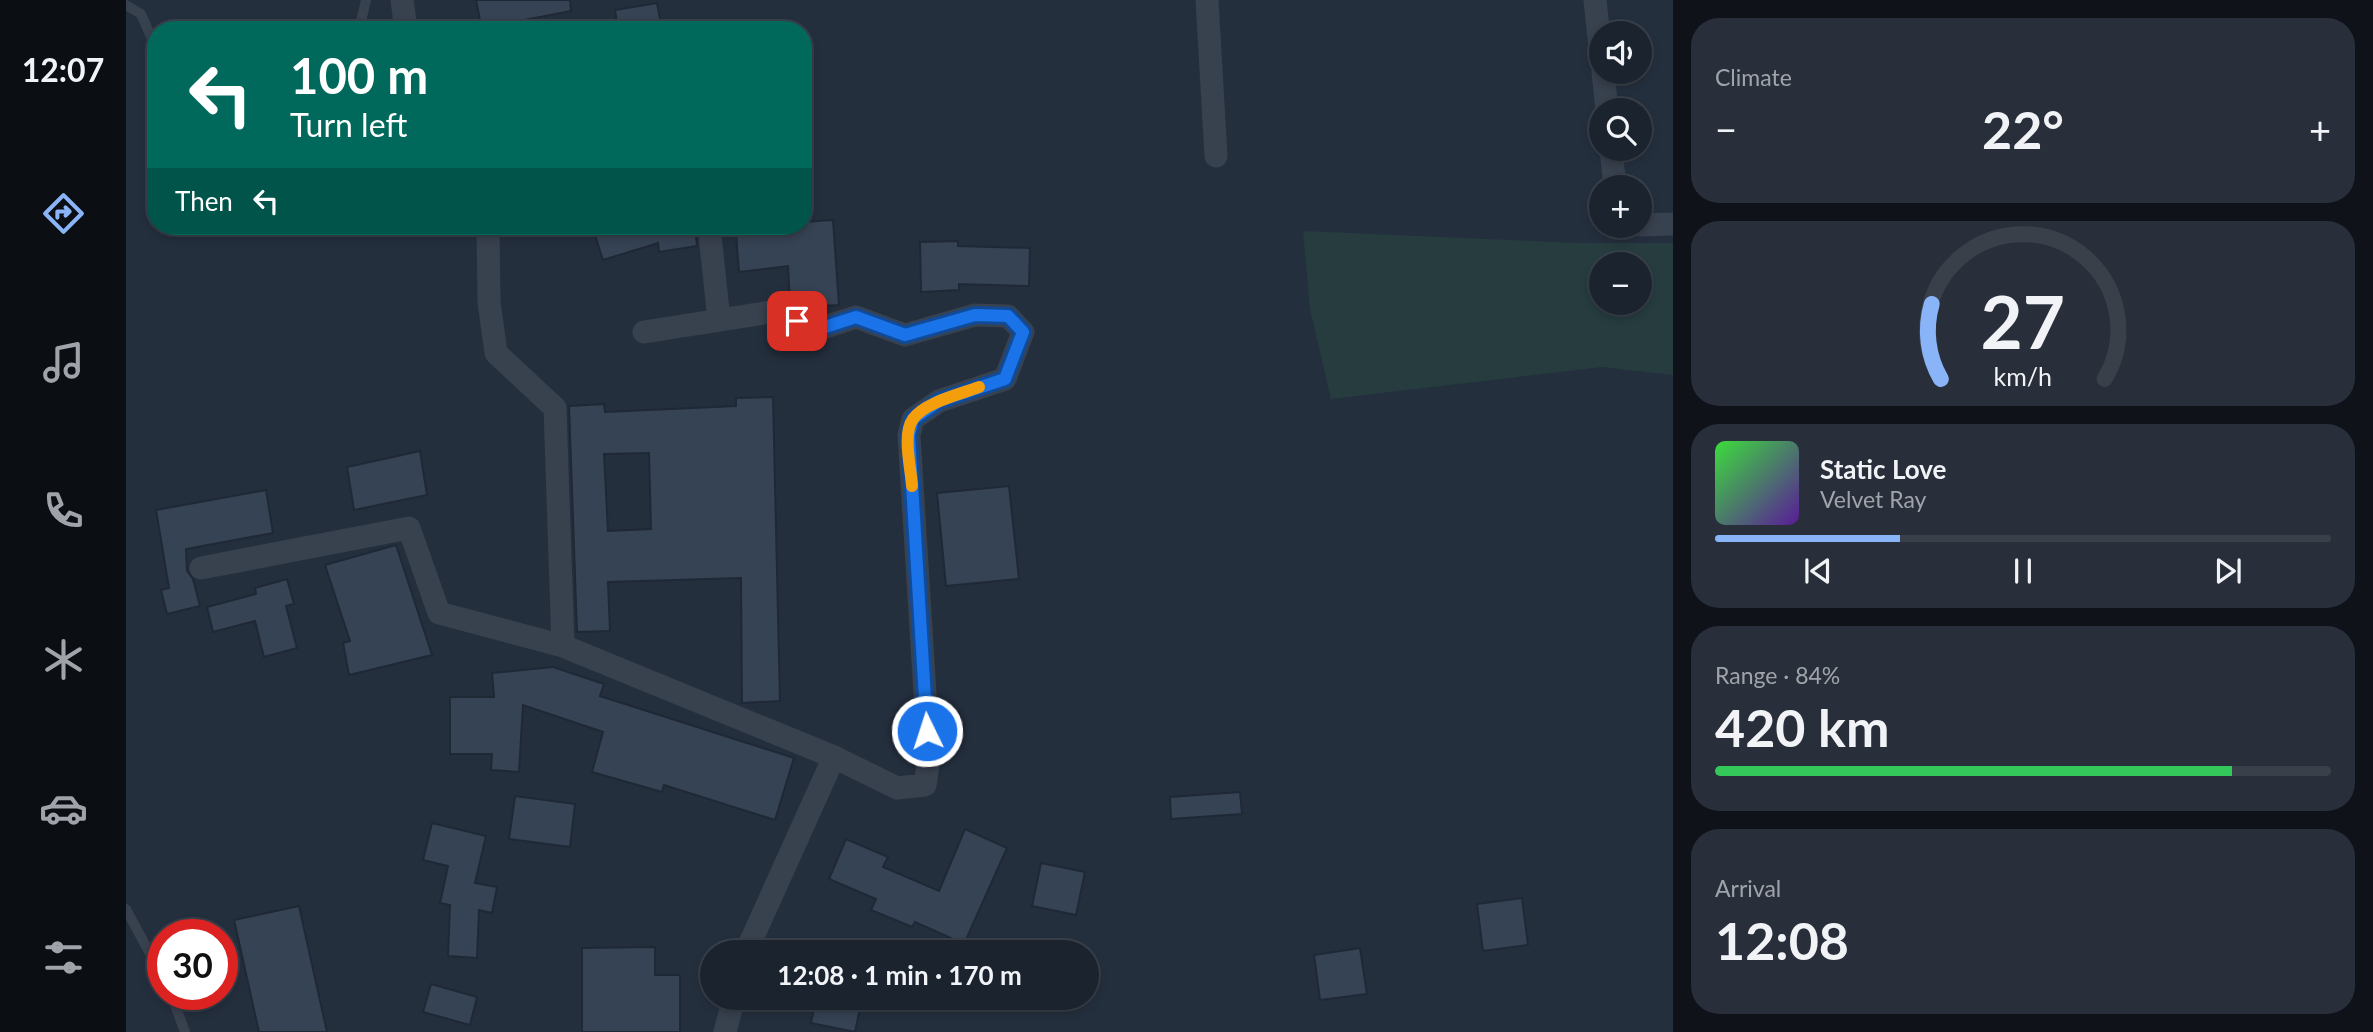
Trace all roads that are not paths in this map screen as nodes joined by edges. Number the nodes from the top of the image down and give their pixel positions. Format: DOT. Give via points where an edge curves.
graph roads {
  1 [pos="366,0"];
  2 [pos="402,0"];
  3 [pos="1207,0"];
  4 [pos="1595,0"];
  5 [pos="126,5"];
  6 [pos="361,21"];
  7 [pos="405,21"];
  8 [pos="1597,21"];
  9 [pos="147,28"];
  10 [pos="1216,156"];
  11 [pos="1652,225"];
  12 [pos="1673,225"];
  13 [pos="488,235"];
  14 [pos="710,235"];
  15 [pos="719,320"];
  16 [pos="644,332"];
  17 [pos="201,568"];
  18 [pos="563,646"];
  19 [pos="834,757"];
  20 [pos="126,909"];
  21 [pos="751,940"];
  22 [pos="147,948"];
  23 [pos="177,1010"];
  24 [pos="731,1010"];
  25 [pos="185,1032"];
  26 [pos="725,1032"];
  1 -- 6 [label="lane"];
  2 -- 7 [label="street"];
  3 -- 10 [label="street"];
  4 -- 8 [label="street"];
  5 -- 9 [label="lane" via="141,14"];
  11 -- 12 [label="street"];
  13 -- 18 [label="street" via="489,302 496,353 555,408"];
  14 -- 15 [label="street"];
  15 -- 16 [label="street"];
  15 -- 19 [label="street" via="777,311 816,330 856,317 905,335 975,315 1008,316 1023,332 1005,379 939,401 913,419 909,435 929,758 925,785 897,788"];
  17 -- 18 [label="street" via="409,528 439,613"];
  18 -- 19 [label="street"];
  19 -- 21 [label="street"];
  20 -- 22 [label="lane"];
  23 -- 25 [label="lane"];
  24 -- 26 [label="street"];
}
